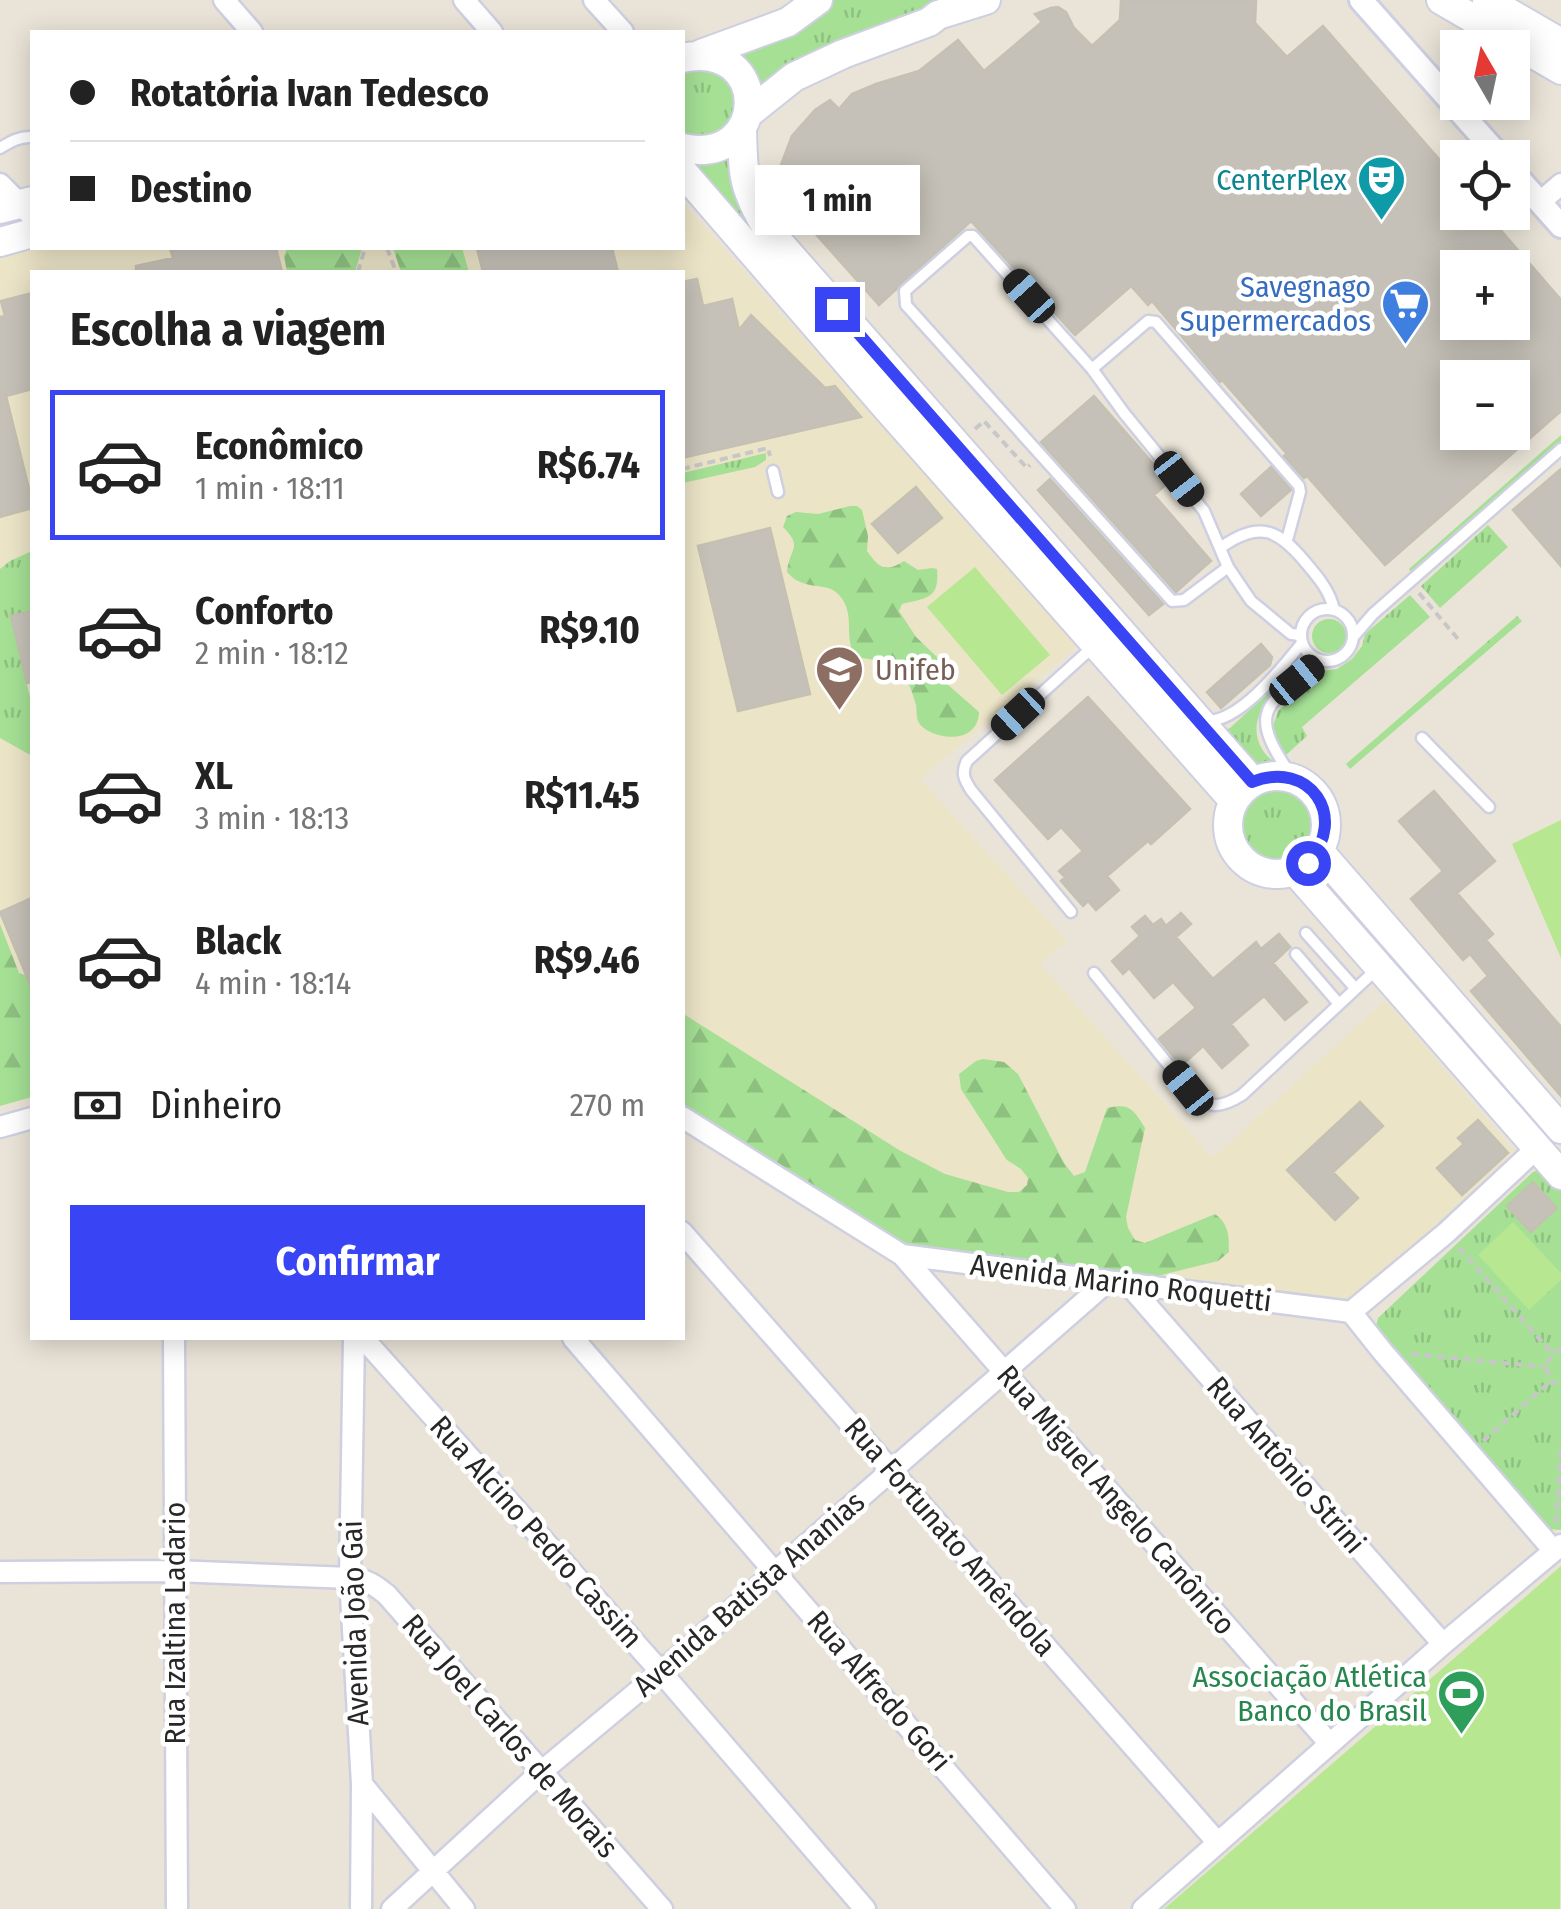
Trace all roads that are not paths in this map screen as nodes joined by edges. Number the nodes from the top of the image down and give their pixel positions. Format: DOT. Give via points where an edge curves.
graph roads {
  1 [pos="224,0"];
  2 [pos="464,0"];
  3 [pos="594,0"];
  4 [pos="818,0"];
  5 [pos="986,0"];
  6 [pos="1361,0"];
  7 [pos="1441,0"];
  8 [pos="1487,0"];
  9 [pos="942,8"];
  10 [pos="250,30"];
  11 [pos="490,30"];
  12 [pos="621,30"];
  13 [pos="1561,43"];
  14 [pos="692,56"];
  15 [pos="1561,70"];
  16 [pos="746,121"];
  17 [pos="30,137"];
  18 [pos="1484,140"];
  19 [pos="0,148"];
  20 [pos="685,149"];
  21 [pos="685,173"];
  22 [pos="1561,184"];
  23 [pos="1530,191"];
  24 [pos="1540,202"];
  25 [pos="1561,226"];
  26 [pos="30,234"];
  27 [pos="0,242"];
  28 [pos="1092,368"];
  29 [pos="1561,449"];
  30 [pos="773,471"];
  31 [pos="778,492"];
  32 [pos="1287,540"];
  33 [pos="1220,548"];
  34 [pos="1228,567"];
  35 [pos="1334,610"];
  36 [pos="1354,636"];
  37 [pos="1301,639"];
  38 [pos="1096,645"];
  39 [pos="1320,661"];
  40 [pos="1199,720"];
  41 [pos="1422,738"];
  42 [pos="1293,778"];
  43 [pos="1243,791"];
  44 [pos="1488,807"];
  45 [pos="1319,851"];
  46 [pos="1295,871"];
  47 [pos="1071,912"];
  48 [pos="1306,933"];
  49 [pos="1296,954"];
  50 [pos="1379,967"];
  51 [pos="1094,974"];
  52 [pos="1355,988"];
  53 [pos="1339,1004"];
  54 [pos="30,1119"];
  55 [pos="685,1119"];
  56 [pos="0,1127"];
  57 [pos="1561,1129"];
  58 [pos="1537,1148"];
  59 [pos="1561,1175"];
  60 [pos="685,1235"];
  61 [pos="902,1255"];
  62 [pos="1119,1283"];
  63 [pos="1352,1312"];
  64 [pos="174,1340"];
  65 [pos="354,1340"];
  66 [pos="365,1340"];
  67 [pos="575,1340"];
  68 [pos="1004,1372"];
  69 [pos="891,1470"];
  70 [pos="1558,1548"];
  71 [pos="175,1571"];
  72 [pos="776,1571"];
  73 [pos="0,1572"];
  74 [pos="350,1578"];
  75 [pos="1443,1644"];
  76 [pos="661,1672"];
  77 [pos="1330,1744"];
  78 [pos="542,1772"];
  79 [pos="362,1784"];
  80 [pos="1218,1843"];
  81 [pos="432,1872"];
  82 [pos="177,1909"];
  83 [pos="360,1909"];
  84 [pos="392,1909"];
  85 [pos="464,1909"];
  86 [pos="662,1909"];
  87 [pos="865,1909"];
  88 [pos="1065,1909"];
  89 [pos="1143,1909"];
  1 -- 10 [label="street"];
  2 -- 11 [label="street"];
  3 -- 12 [label="street"];
  4 -- 14 [label="main road" via="788,22"];
  5 -- 9 [label="main road"];
  6 -- 18 [label="street"];
  7 -- 15 [label="main road"];
  8 -- 13 [label="main road"];
  9 -- 16 [label="main road" via="918,27 794,77"];
  14 -- 16 [label="main road" via="718,56 733,65 750,95"];
  16 -- 20 [label="main road" via="716,150"];
  16 -- 40 [label="main road" via="742,174 768,230"];
  17 -- 19 [label="lane"];
  21 -- 38 [label="main road"];
  22 -- 24 [label="street"];
  23 -- 24 [label="street"];
  24 -- 25 [label="street"];
  26 -- 27 [label="main road"];
  28 -- 32 [label="lane" via="1148,321 1156,322 1300,486"];
  28 -- 33 [label="lane" via="1204,511"];
  28 -- 34 [label="lane" via="973,236 905,292 906,306 1172,601 1184,600"];
  29 -- 36 [label="lane"];
  30 -- 31 [label="lane"];
  32 -- 33 [label="lane" via="1251,532"];
  32 -- 35 [label="lane" via="1322,582"];
  33 -- 34 [label="lane"];
  34 -- 37 [label="lane" via="1251,601"];
  35 -- 36 [label="lane" via="1348,619"];
  35 -- 37 [label="lane" via="1309,616"];
  36 -- 39 [label="lane" via="1341,658"];
  37 -- 39 [label="lane"];
  37 -- 40 [label="lane" via="1280,670 1233,714 1218,722"];
  38 -- 43 [label="main road"];
  38 -- 47 [label="lane" via="964,768 970,790"];
  39 -- 42 [label="lane" via="1268,708 1266,731"];
  40 -- 43 [label="main road"];
  41 -- 44 [label="lane"];
  42 -- 43 [label="main road" via="1265,777"];
  42 -- 45 [label="main road" via="1311,789 1326,815"];
  43 -- 46 [label="main road" via="1228,815 1240,858 1265,873"];
  45 -- 46 [label="main road"];
  45 -- 57 [label="main road"];
  46 -- 50 [label="main road"];
  48 -- 52 [label="lane"];
  49 -- 53 [label="lane"];
  50 -- 52 [label="lane"];
  50 -- 58 [label="main road"];
  51 -- 53 [label="lane" via="1188,1088 1213,1106 1242,1095"];
  52 -- 53 [label="lane"];
  54 -- 56 [label="street"];
  55 -- 61 [label="street, Avenida Marino Roquetti"];
  58 -- 59 [label="main road"];
  58 -- 63 [label="street"];
  60 -- 69 [label="street, Rua Fortunato Amêndola"];
  61 -- 62 [label="street, Avenida Marino Roquetti"];
  61 -- 68 [label="street, Rua Miguel Angelo Canônico"];
  62 -- 63 [label="street, Avenida Marino Roquetti"];
  62 -- 68 [label="street, Avenida Batista Ananias"];
  62 -- 75 [label="street, Rua Antônio Strini"];
  63 -- 70 [label="street"];
  64 -- 71 [label="street, Rua Izaltina Ladario"];
  65 -- 74 [label="street, Avenida João Gai"];
  66 -- 76 [label="street, Rua Alcino Pedro Cassim"];
  67 -- 72 [label="street, Rua Alfredo Gori"];
  68 -- 69 [label="street, Avenida Batista Ananias"];
  68 -- 77 [label="street, Rua Miguel Angelo Canônico"];
  69 -- 72 [label="street, Avenida Batista Ananias"];
  69 -- 80 [label="street, Rua Fortunato Amêndola"];
  70 -- 75 [label="street"];
  71 -- 73 [label="street"];
  71 -- 74 [label="street"];
  71 -- 82 [label="street, Rua Izaltina Ladario"];
  72 -- 76 [label="street, Avenida Batista Ananias"];
  72 -- 88 [label="street, Rua Alfredo Gori"];
  74 -- 78 [label="street, Rua Joel Carlos de Morais" via="374,1584 387,1596"];
  74 -- 79 [label="street, Avenida João Gai"];
  75 -- 77 [label="street"];
  76 -- 78 [label="street, Avenida Batista Ananias"];
  76 -- 87 [label="street, Rua Alcino Pedro Cassim"];
  77 -- 80 [label="street"];
  78 -- 81 [label="street, Avenida Batista Ananias"];
  78 -- 86 [label="street, Rua Joel Carlos de Morais"];
  79 -- 81 [label="street"];
  79 -- 83 [label="street, Avenida João Gai"];
  80 -- 89 [label="street"];
  81 -- 84 [label="street, Avenida Batista Ananias"];
  81 -- 85 [label="street"];
}
